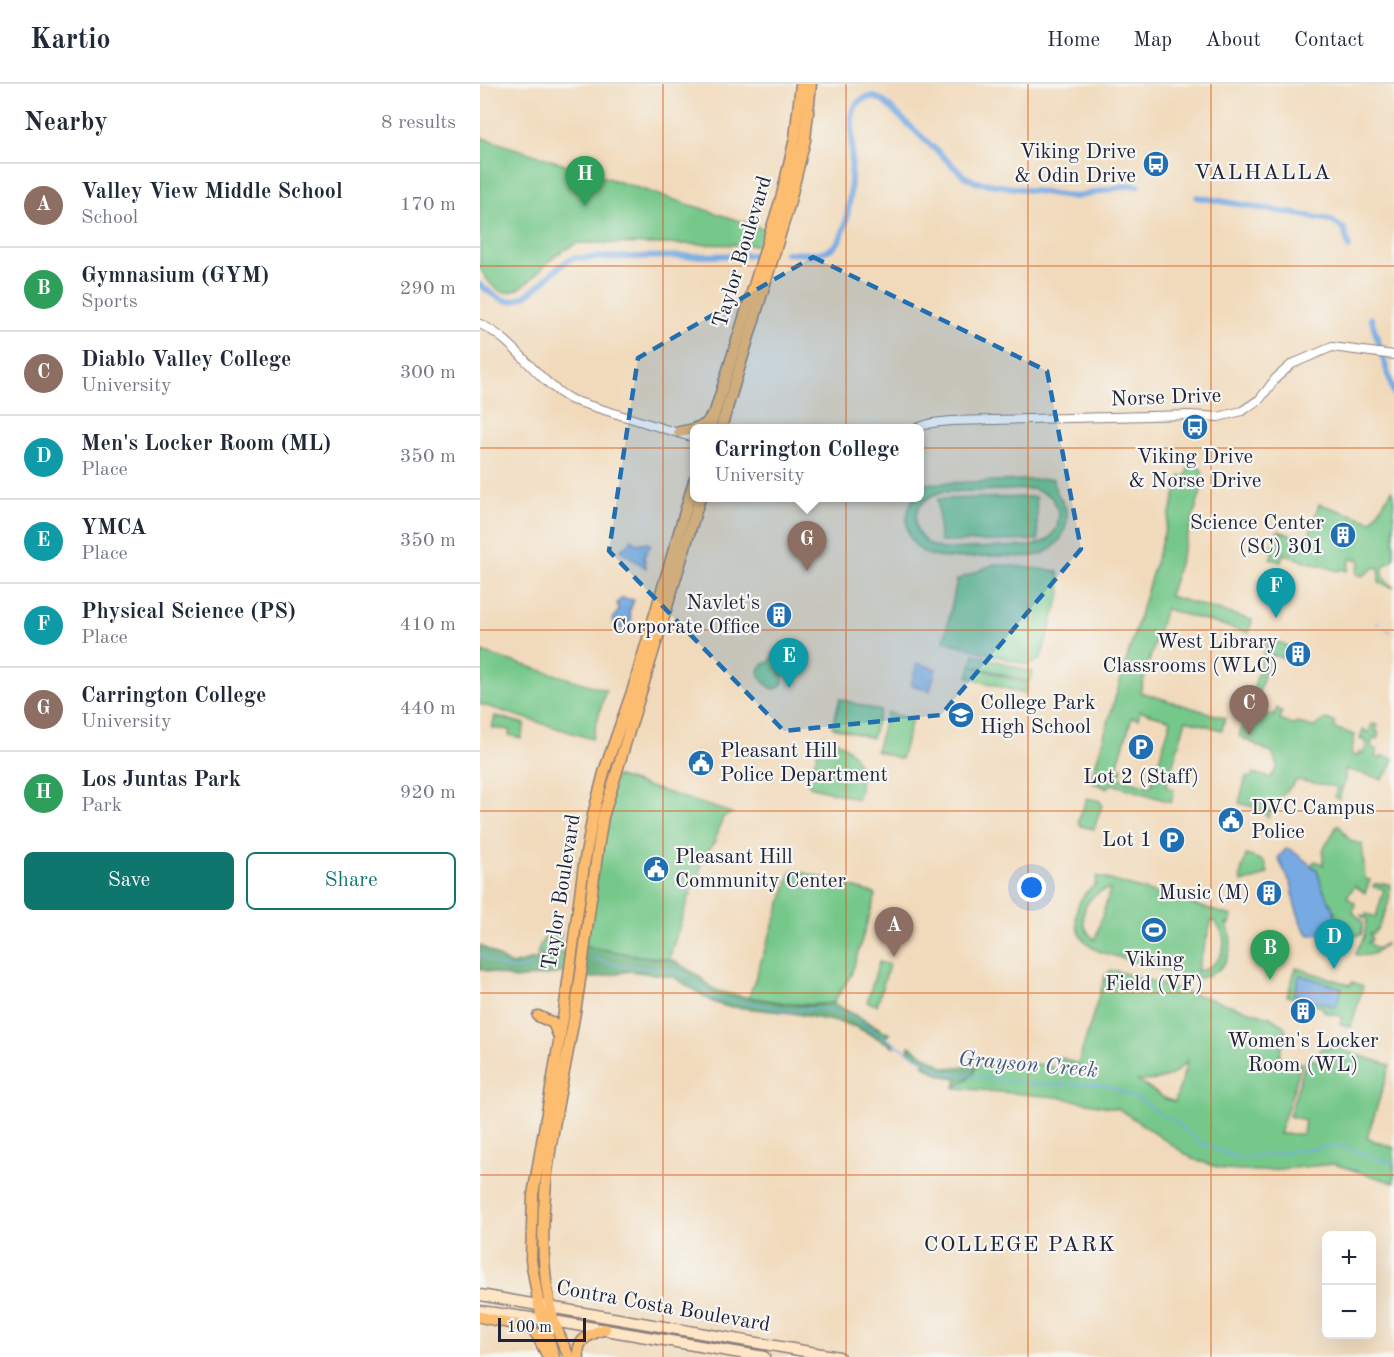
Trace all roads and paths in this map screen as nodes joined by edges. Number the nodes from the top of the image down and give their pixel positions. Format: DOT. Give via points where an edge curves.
graph roads {
  1 [pos="801,84"];
  2 [pos="811,84"];
  3 [pos="480,324"];
  4 [pos="1390,354"];
  5 [pos="715,412"];
  6 [pos="705,424"];
  7 [pos="711,424"];
  8 [pos="723,424"];
  9 [pos="924,426"];
  10 [pos="690,430"];
  11 [pos="679,432"];
  12 [pos="690,436"];
  13 [pos="690,494"];
  14 [pos="699,502"];
  15 [pos="538,1016"];
  16 [pos="559,1037"];
  17 [pos="480,1295"];
  18 [pos="544,1307"];
  19 [pos="480,1311"];
  20 [pos="480,1317"];
  21 [pos="548,1320"];
  22 [pos="675,1328"];
  23 [pos="605,1329"];
  24 [pos="637,1335"];
  25 [pos="548,1357"];
  26 [pos="554,1357"];
  27 [pos="568,1357"];
  28 [pos="579,1357"];
  29 [pos="764,1357"];
  30 [pos="839,1357"];
  1 -- 5 [label="main road, Taylor Boulevard" via="795,138 782,195"];
  2 -- 8 [label="main road, Taylor Boulevard" via="805,140 789,205"];
  3 -- 11 [label="street" via="505,340 557,392"];
  4 -- 9 [label="street, Norse Drive" via="1332,347 1312,354 1292,364 1260,399 1242,411 1218,417 951,421"];
  5 -- 6 [label="main road"];
  5 -- 7 [label="main road, Taylor Boulevard"];
  10 -- 11 [label="main road"];
  11 -- 12 [label="street"];
  13 -- 16 [label="main road, Taylor Boulevard" via="593,815"];
  14 -- 18 [label="main road, Taylor Boulevard" via="603,817 576,1009 543,1196"];
  15 -- 16 [label="main road" via="553,1023"];
  16 -- 18 [label="main road, Taylor Boulevard" via="533,1195 531,1260"];
  17 -- 18 [label="main road, Contra Costa Boulevard"];
  18 -- 21 [label="main road, Taylor Boulevard"];
  18 -- 22 [label="main road, Contra Costa Boulevard"];
  19 -- 21 [label="main road, Contra Costa Boulevard"];
  20 -- 25 [label="main road" via="529,1327"];
  21 -- 23 [label="main road, Contra Costa Boulevard"];
  21 -- 26 [label="main road"];
  21 -- 27 [label="main road"];
  22 -- 24 [label="main road" via="671,1334"];
  22 -- 30 [label="main road, Contra Costa Boulevard"];
  23 -- 24 [label="main road, Contra Costa Boulevard"];
  23 -- 28 [label="main road" via="582,1341 577,1350"];
  24 -- 29 [label="main road, Contra Costa Boulevard"];
}
